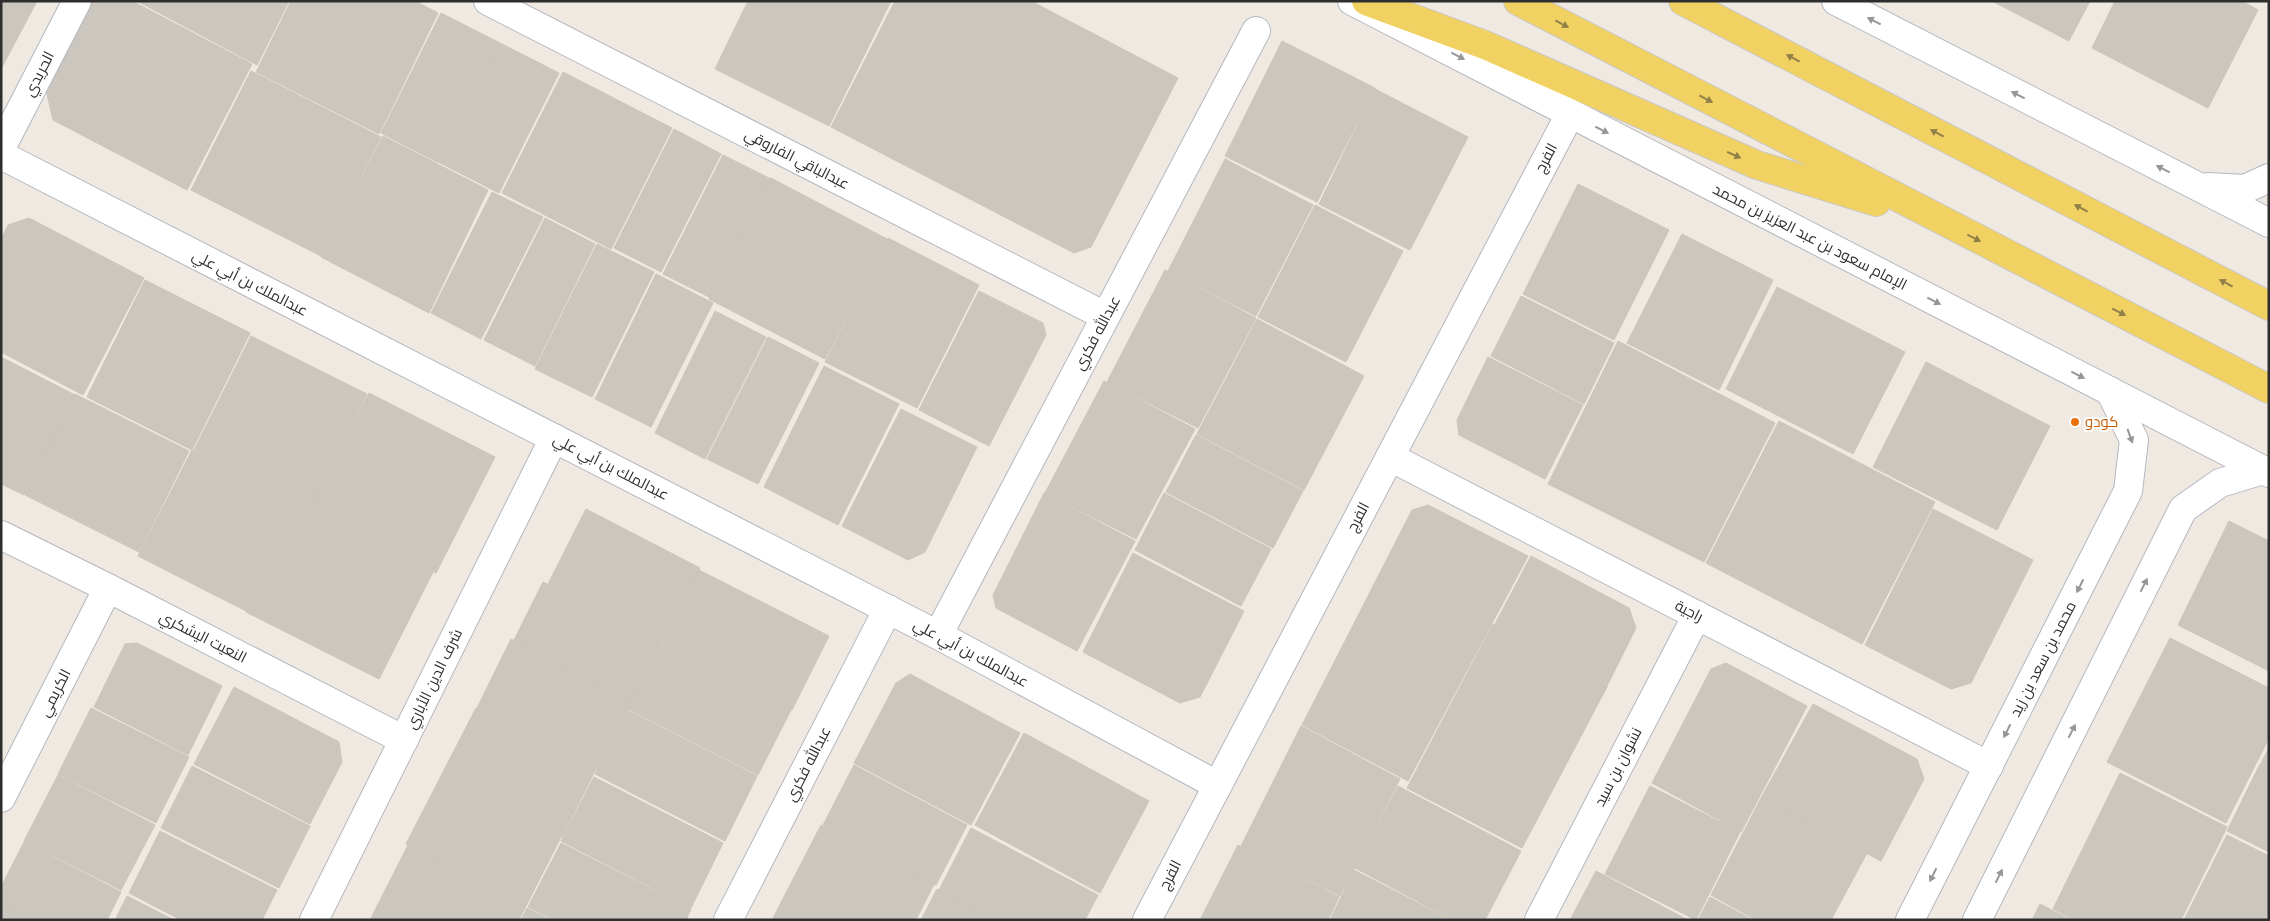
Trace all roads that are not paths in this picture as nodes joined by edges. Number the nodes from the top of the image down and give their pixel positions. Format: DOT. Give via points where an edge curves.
graph roads {
  1 [pos="77,1"];
  2 [pos="488,1"];
  3 [pos="1352,1"];
  4 [pos="1366,1"];
  5 [pos="1518,1"];
  6 [pos="1683,1"];
  7 [pos="1704,1"];
  8 [pos="1836,1"];
  9 [pos="1256,31"];
  10 [pos="1756,38"];
  11 [pos="1570,114"];
  12 [pos="1,148"];
  13 [pos="1,155"];
  14 [pos="2269,178"];
  15 [pos="2197,187"];
  16 [pos="1942,222"];
  17 [pos="2269,223"];
  18 [pos="2269,306"];
  19 [pos="1105,316"];
  20 [pos="2269,389"];
  21 [pos="2110,392"];
  22 [pos="554,438"];
  23 [pos="1390,457"];
  24 [pos="2266,471"];
  25 [pos="1,535"];
  26 [pos="108,588"];
  27 [pos="888,609"];
  28 [pos="1697,615"];
  29 [pos="938,635"];
  30 [pos="404,740"];
  31 [pos="1989,766"];
  32 [pos="1217,784"];
  33 [pos="1,798"];
  34 [pos="314,920"];
  35 [pos="728,920"];
  36 [pos="1147,920"];
  37 [pos="1539,920"];
  38 [pos="1910,920"];
  39 [pos="1977,920"];
  1 -- 12 [label="street, الحريدي"];
  2 -- 19 [label="street, عبدالباقي الفاروقي"];
  3 -- 11 [label="street, الإمام سعود بن عبد العزيز بن محمد, one-way"];
  4 -- 16 [label="main road, one-way" via="1485,45 1757,165"];
  5 -- 16 [label="main road, one-way"];
  6 -- 10 [label="main road"];
  7 -- 10 [label="main road"];
  15 -- 8 [label="street, one-way"];
  9 -- 19 [label="street, عبدالله فكري"];
  18 -- 10 [label="main road, one-way"];
  11 -- 21 [label="street, الإمام سعود بن عبد العزيز بن محمد, one-way"];
  11 -- 23 [label="street, الفرج"];
  13 -- 22 [label="street, عبدالملك بن أبي علي"];
  14 -- 15 [label="street" via="2245,190"];
  15 -- 17 [label="street"];
  16 -- 20 [label="main road, one-way"];
  19 -- 29 [label="street, عبدالله فكري"];
  21 -- 24 [label="street, الإمام سعود بن عبد العزيز بن محمد"];
  21 -- 31 [label="street, محمد بن سعد بن زيد, one-way" via="2134,440 2128,490"];
  22 -- 27 [label="street, عبدالملك بن أبي علي"];
  22 -- 30 [label="street, شرف الدين الأباري"];
  23 -- 28 [label="street, راجية"];
  23 -- 32 [label="street, الفرج"];
  39 -- 24 [label="street, one-way" via="2183,509 2220,483"];
  25 -- 26 [label="street, النعيت اليشكري"];
  26 -- 30 [label="street, النعيت اليشكري"];
  26 -- 33 [label="street, الكريمي"];
  27 -- 29 [label="street, عبدالملك بن أبي علي"];
  27 -- 35 [label="street, عبدالله فكري"];
  28 -- 31 [label="street, راجية"];
  28 -- 37 [label="street, نشوان بن سيد"];
  29 -- 32 [label="street, عبدالملك بن أبي علي"];
  30 -- 34 [label="street, شرف الدين الأباري"];
  31 -- 38 [label="street, محمد بن سعد بن زيد, one-way"];
  32 -- 36 [label="street, الفرج"];
}
